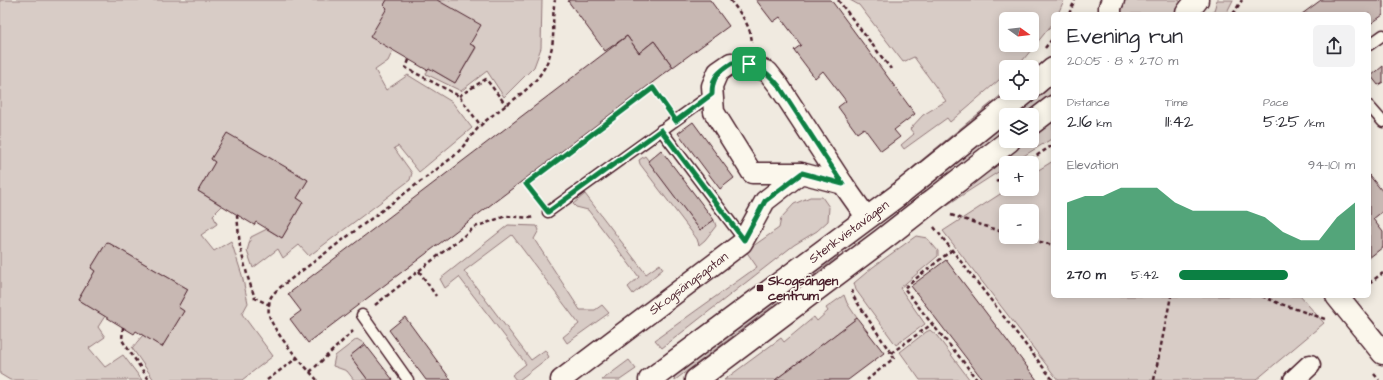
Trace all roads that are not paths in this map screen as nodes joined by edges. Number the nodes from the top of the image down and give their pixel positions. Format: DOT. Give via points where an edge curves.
graph roads {
  1 [pos="1383,35"];
  2 [pos="1371,44"];
  3 [pos="1051,70"];
  4 [pos="1039,81"];
  5 [pos="712,94"];
  6 [pos="1016,100"];
  7 [pos="1371,108"];
  8 [pos="1051,109"];
  9 [pos="1039,118"];
  10 [pos="1383,122"];
  11 [pos="661,130"];
  12 [pos="1000,148"];
  13 [pos="802,173"];
  14 [pos="843,184"];
  15 [pos="548,212"];
  16 [pos="867,218"];
  17 [pos="744,240"];
  18 [pos="882,240"];
  19 [pos="1339,298"];
  20 [pos="362,315"];
  21 [pos="1383,353"];
  22 [pos="1310,365"];
  23 [pos="408,380"];
  24 [pos="561,380"];
  25 [pos="650,380"];
  26 [pos="696,380"];
  27 [pos="1294,380"];
  1 -- 2 [label="lane"];
  3 -- 4 [label="main road"];
  5 -- 11 [label="lane"];
  5 -- 13 [label="street" via="714,112 752,173"];
  5 -- 14 [label="street" via="712,86 718,72 732,63 749,64 768,72"];
  6 -- 16 [label="main road, Stenkvistavägen"];
  7 -- 10 [label="lane"];
  8 -- 9 [label="main road"];
  11 -- 15 [label="lane"];
  11 -- 17 [label="lane"];
  12 -- 18 [label="main road, Stenkvistavägen"];
  13 -- 14 [label="street"];
  13 -- 17 [label="street, Skogsängsgatan" via="765,201"];
  14 -- 16 [label="street"];
  16 -- 18 [label="main road"];
  16 -- 25 [label="main road, Stenkvistavägen"];
  17 -- 24 [label="street, Skogsängsgatan"];
  18 -- 26 [label="main road, Stenkvistavägen"];
  19 -- 21 [label="main road"];
  20 -- 23 [label="lane"];
  22 -- 27 [label="street"];
}
